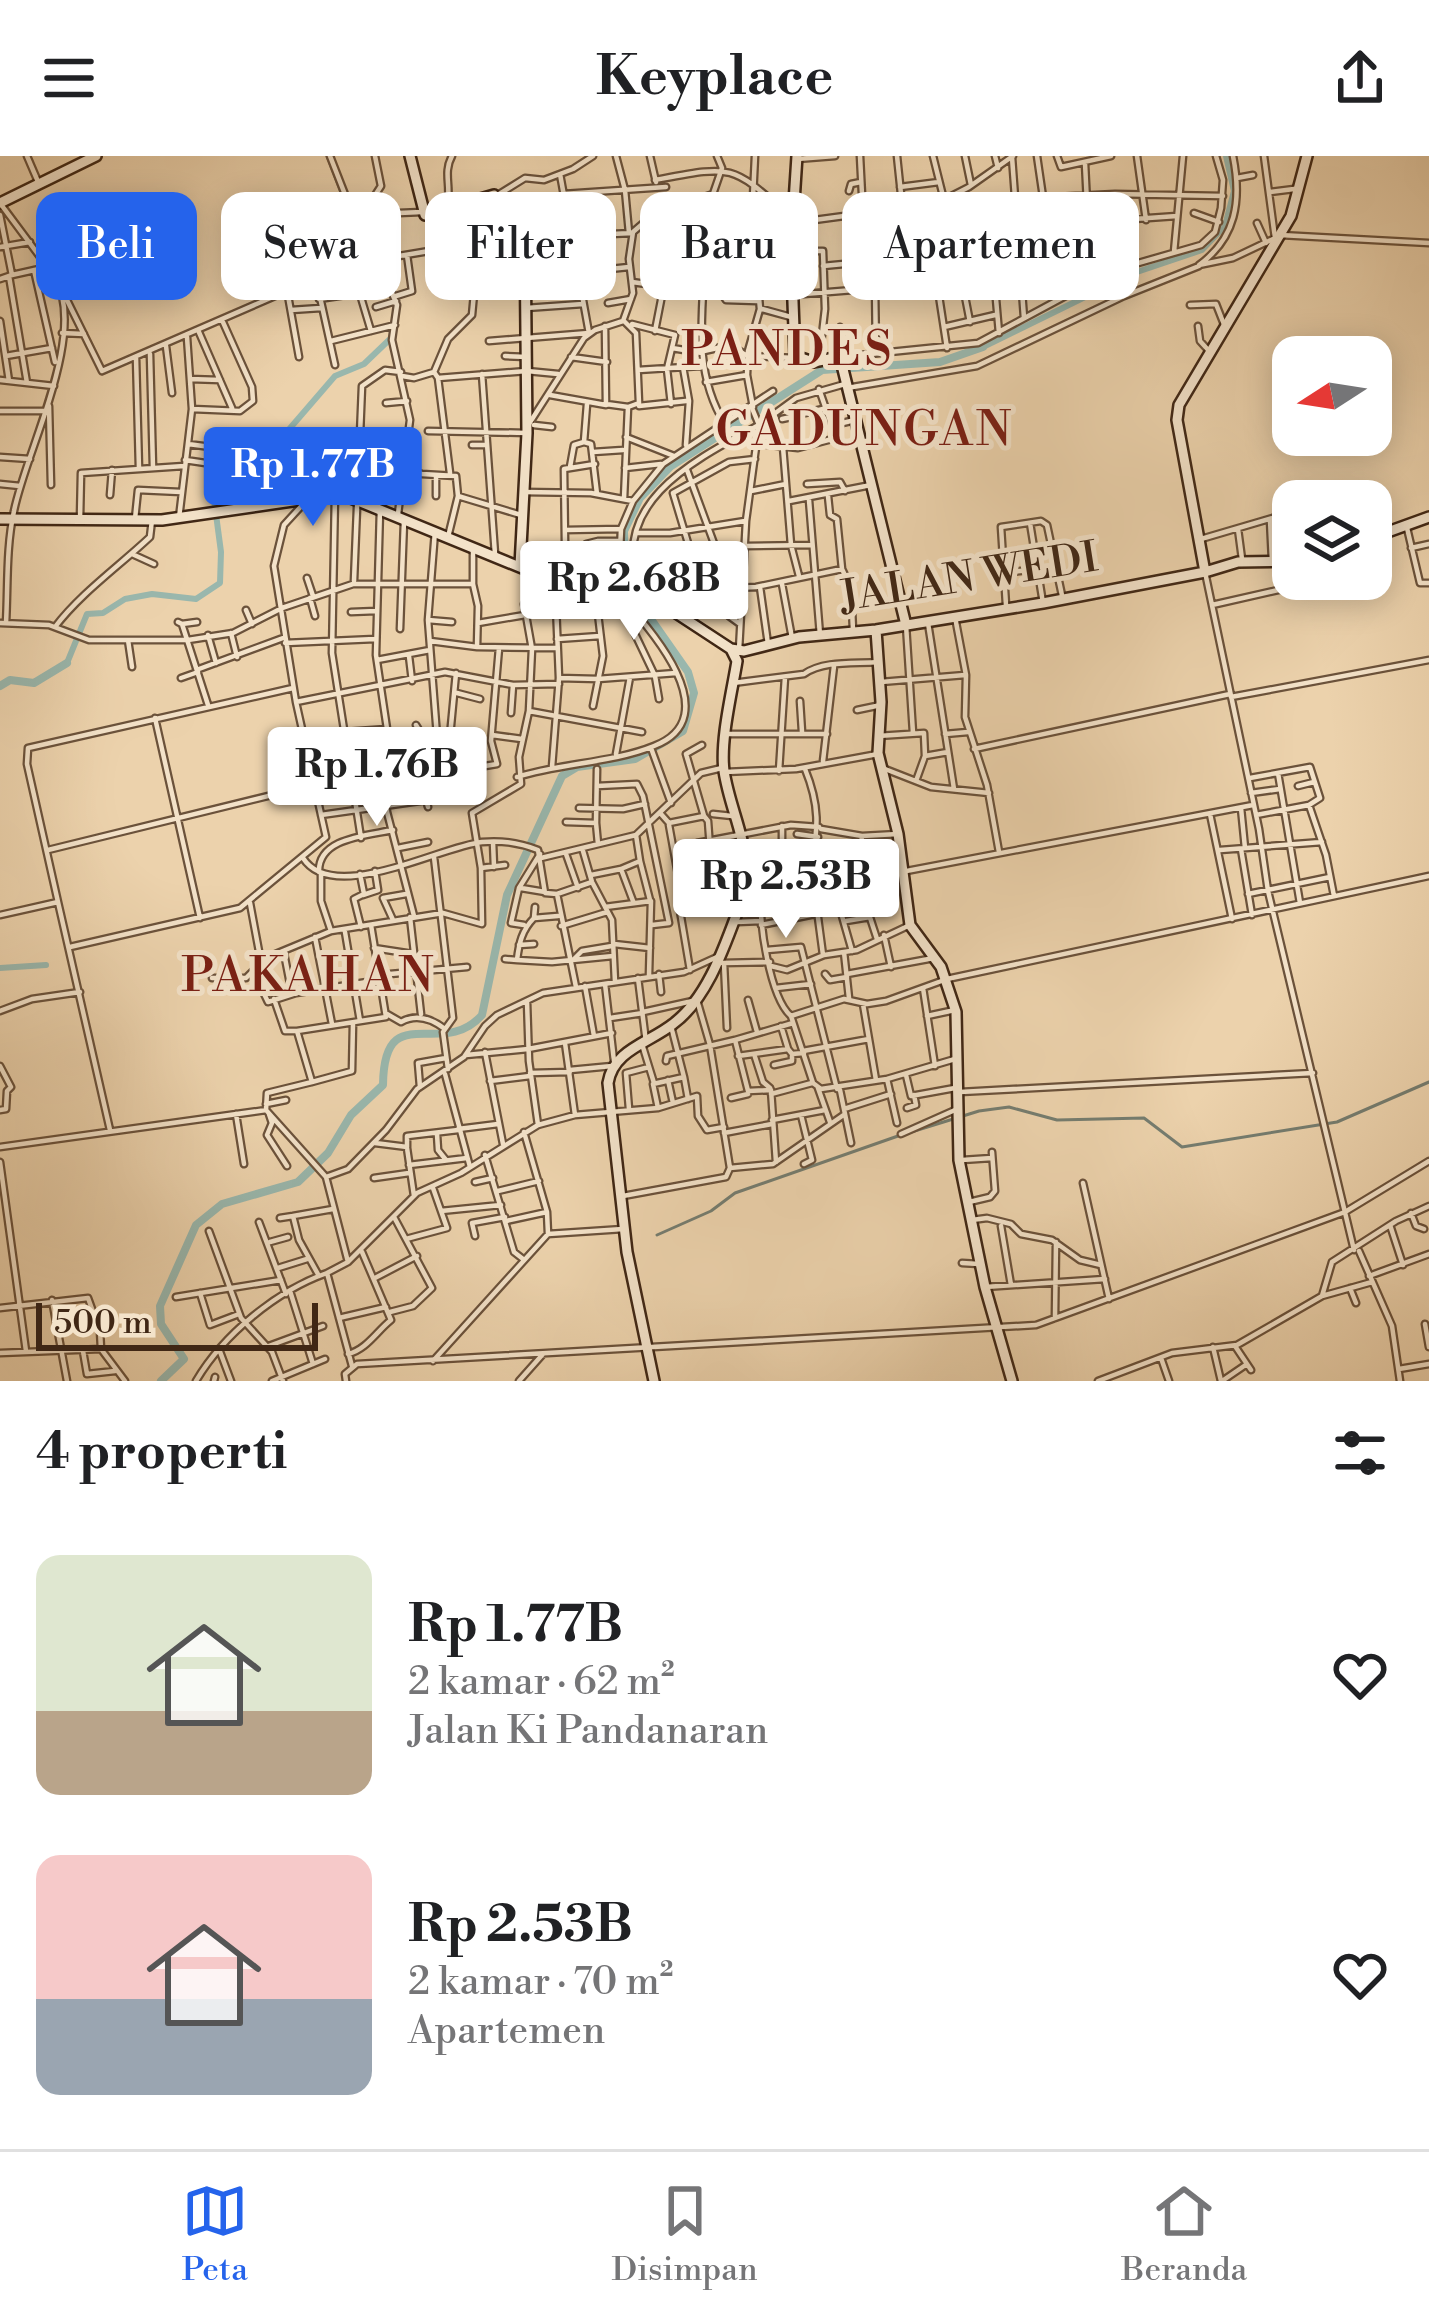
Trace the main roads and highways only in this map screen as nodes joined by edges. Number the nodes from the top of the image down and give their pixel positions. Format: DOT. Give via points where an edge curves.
graph roads {
  1 [pos="96,156"];
  2 [pos="410,156"];
  3 [pos="1307,156"];
  4 [pos="796,158"];
  5 [pos="0,203"];
  6 [pos="1429,517"];
  7 [pos="6,519"];
  8 [pos="1392,530"];
  9 [pos="1272,561"];
  10 [pos="520,566"];
  11 [pos="1205,572"];
  12 [pos="906,625"];
  13 [pos="876,630"];
  14 [pos="735,655"];
  15 [pos="654,1381"];
  16 [pos="1012,1381"];
  1 -- 5 [label="main road"];
  2 -- 10 [label="main road" via="422,212 496,196 525,238"];
  3 -- 11 [label="main road" via="1293,211 1178,410"];
  4 -- 12 [label="main road" via="796,358 841,358"];
  6 -- 8 [label="main road"];
  7 -- 10 [label="main road" via="179,518 334,494"];
  9 -- 11 [label="main road, JALAN WEDI"];
  10 -- 14 [label="main road" via="596,597 640,590"];
  11 -- 12 [label="main road, JALAN WEDI"];
  12 -- 13 [label="main road, JALAN WEDI"];
  13 -- 14 [label="main road, JALAN WEDI" via="792,638"];
  13 -- 16 [label="main road" via="878,754 910,925 947,980 955,1010 959,1160"];
  14 -- 15 [label="main road" via="724,770 744,836 746,878 735,916 697,1000 614,1064 608,1083 624,1229"];
}
